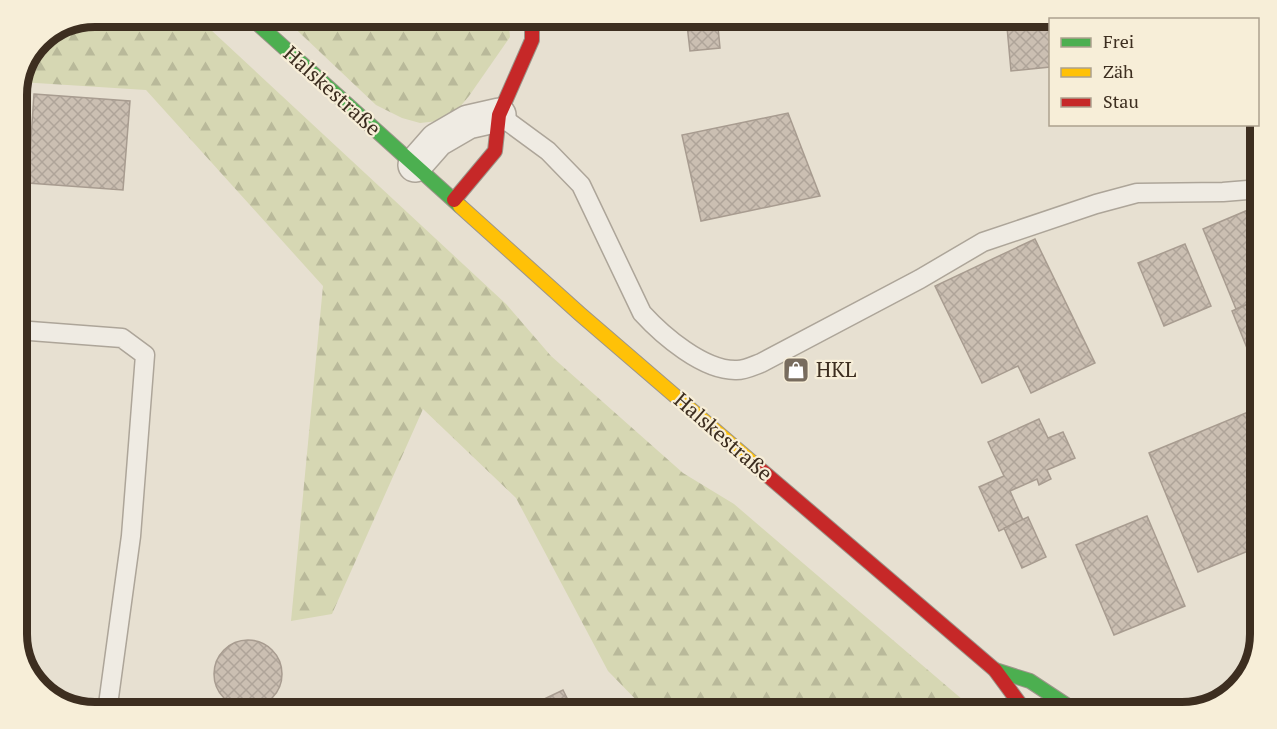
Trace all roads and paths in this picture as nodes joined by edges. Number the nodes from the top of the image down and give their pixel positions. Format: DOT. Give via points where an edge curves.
graph roads {
  1 [pos="261,27"];
  2 [pos="532,27"];
  3 [pos="499,115"];
  4 [pos="415,165"];
  5 [pos="1250,190"];
  6 [pos="454,200"];
  7 [pos="27,331"];
  8 [pos="995,670"];
  9 [pos="108,702"];
  10 [pos="1018,702"];
  11 [pos="1062,702"];
  1 -- 4 [label="street, Halskestraße"];
  2 -- 3 [label="street" via="532,40"];
  3 -- 4 [label="street" via="468,122 437,140"];
  3 -- 5 [label="lane" via="548,150 581,184 642,313 655,328 714,368 737,371 761,363 983,243 1137,193"];
  3 -- 6 [label="street" via="495,151"];
  4 -- 6 [label="street, Halskestraße"];
  6 -- 8 [label="street, Halskestraße" via="580,314"];
  7 -- 9 [label="lane" via="122,338 145,355 131,536"];
  8 -- 10 [label="street, Halskestraße"];
  8 -- 11 [label="street, Halskestraße" via="1030,681"];
}
